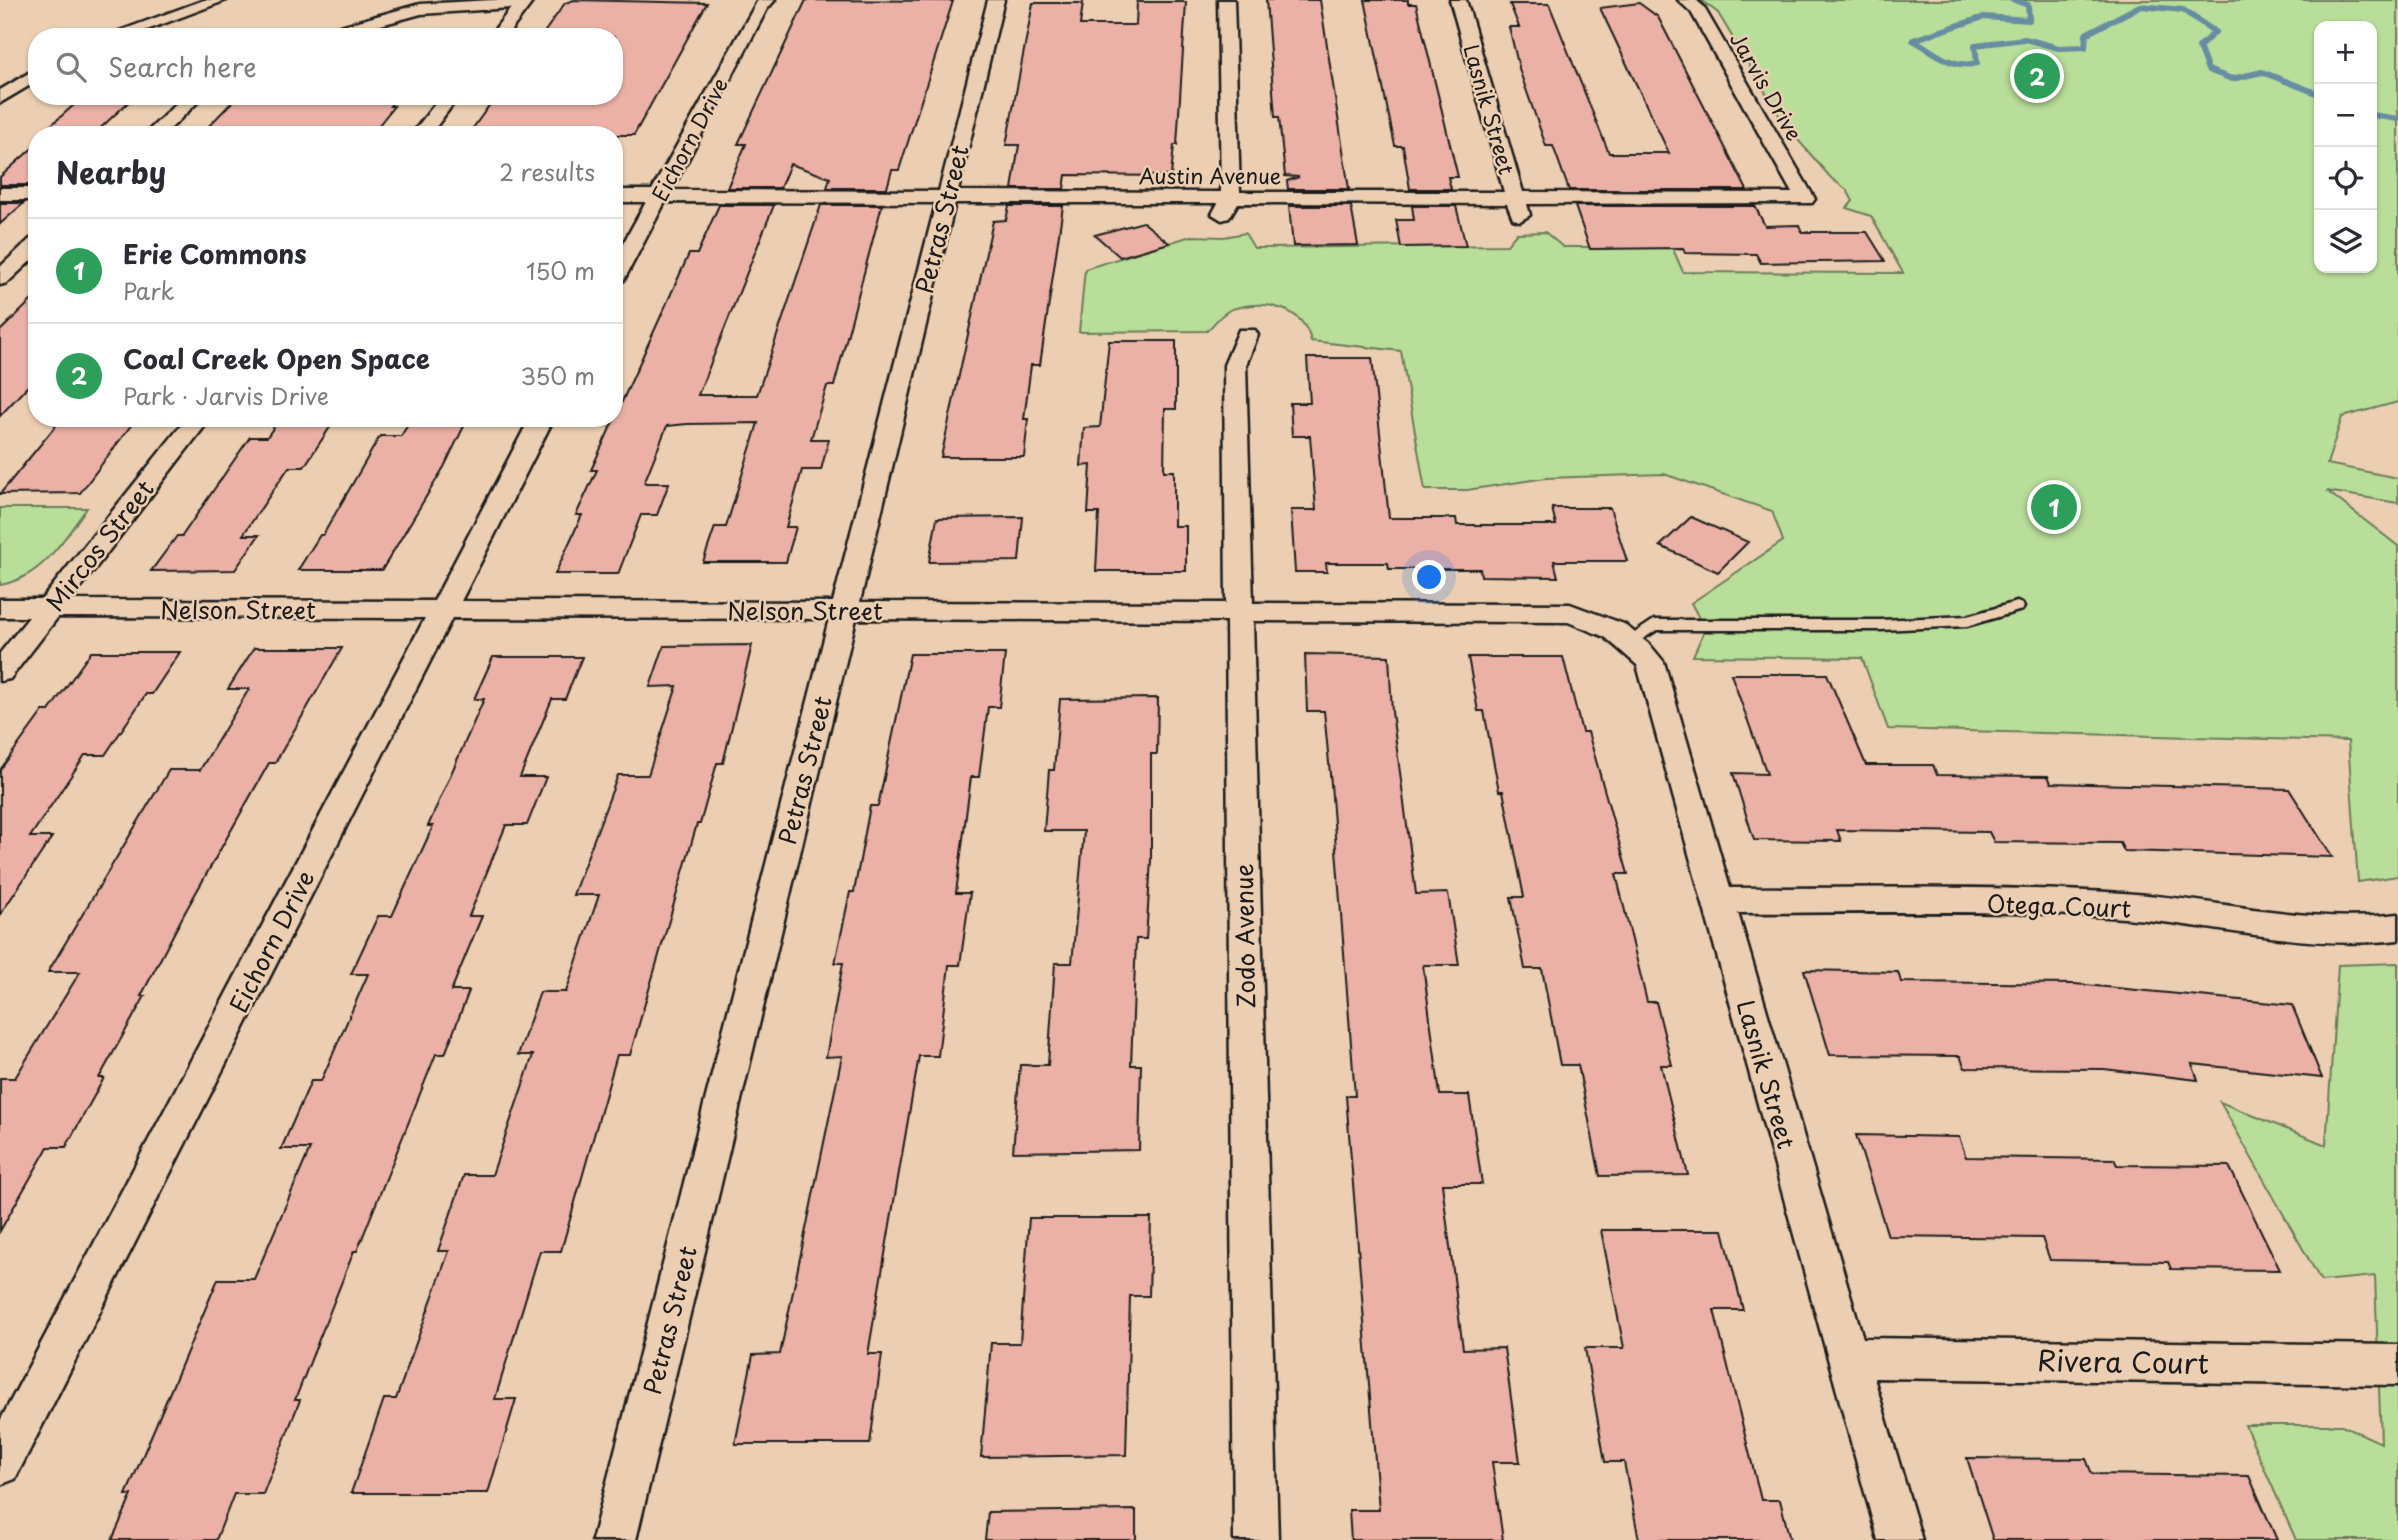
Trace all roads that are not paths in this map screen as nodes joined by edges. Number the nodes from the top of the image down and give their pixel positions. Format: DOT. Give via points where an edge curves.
graph roads {
  1 [pos="219,0"];
  2 [pos="767,0"];
  3 [pos="996,0"];
  4 [pos="1226,0"];
  5 [pos="1458,0"];
  6 [pos="1686,0"];
  7 [pos="525,1"];
  8 [pos="137,28"];
  9 [pos="351,28"];
  10 [pos="504,28"];
  11 [pos="28,79"];
  12 [pos="0,98"];
  13 [pos="185,105"];
  14 [pos="443,105"];
  15 [pos="163,126"];
  16 [pos="427,126"];
  17 [pos="0,194"];
  18 [pos="28,194"];
  19 [pos="623,196"];
  20 [pos="658,196"];
  21 [pos="947,197"];
  22 [pos="1231,198"];
  23 [pos="1515,198"];
  24 [pos="1805,199"];
  25 [pos="1221,217"];
  26 [pos="1521,218"];
  27 [pos="28,252"];
  28 [pos="623,263"];
  29 [pos="0,279"];
  30 [pos="1247,335"];
  31 [pos="192,427"];
  32 [pos="537,427"];
  33 [pos="2017,607"];
  34 [pos="0,608"];
  35 [pos="50,608"];
  36 [pos="443,609"];
  37 [pos="843,610"];
  38 [pos="1237,612"];
  39 [pos="1620,633"];
  40 [pos="0,672"];
  41 [pos="1718,900"];
  42 [pos="2398,927"];
  43 [pos="1847,1358"];
  44 [pos="2398,1365"];
  45 [pos="0,1464"];
  46 [pos="614,1540"];
  47 [pos="1256,1540"];
  48 [pos="1900,1540"];
  1 -- 8 [label="street"];
  2 -- 20 [label="street, Eichorn Drive"];
  3 -- 21 [label="street, Petras Street"];
  4 -- 22 [label="street"];
  5 -- 23 [label="street, Lasnik Street"];
  6 -- 24 [label="street, Jarvis Drive" via="1697,9"];
  7 -- 9 [label="street" via="420,9"];
  7 -- 10 [label="street"];
  11 -- 12 [label="street"];
  13 -- 15 [label="street"];
  14 -- 16 [label="street"];
  17 -- 18 [label="street"];
  19 -- 20 [label="street, Austin Avenue"];
  20 -- 21 [label="street, Austin Avenue"];
  20 -- 28 [label="street, Eichorn Drive"];
  21 -- 22 [label="street, Austin Avenue"];
  21 -- 37 [label="street, Petras Street"];
  22 -- 23 [label="street, Austin Avenue"];
  22 -- 25 [label="street"];
  23 -- 24 [label="street, Austin Avenue"];
  23 -- 26 [label="street, Lasnik Street"];
  27 -- 29 [label="street"];
  30 -- 38 [label="street, Zodo Avenue" via="1235,365"];
  31 -- 35 [label="street, Mircos Street"];
  32 -- 36 [label="street, Eichorn Drive"];
  33 -- 39 [label="lane" via="1967,621 1654,625"];
  34 -- 35 [label="street, Nelson Street"];
  35 -- 36 [label="street, Nelson Street"];
  35 -- 40 [label="street, Mircos Street"];
  36 -- 37 [label="street, Nelson Street"];
  36 -- 45 [label="street, Eichorn Drive"];
  37 -- 38 [label="street, Nelson Street"];
  37 -- 46 [label="street, Petras Street"];
  38 -- 39 [label="street, Nelson Street" via="1570,613"];
  38 -- 47 [label="street, Zodo Avenue"];
  39 -- 41 [label="street, Lasnik Street" via="1650,662"];
  41 -- 42 [label="street, Otega Court" via="2017,901 2126,906 2243,923 2355,932"];
  41 -- 43 [label="street, Lasnik Street"];
  43 -- 44 [label="street, Rivera Court"];
  43 -- 48 [label="street, Lasnik Street"];
}
